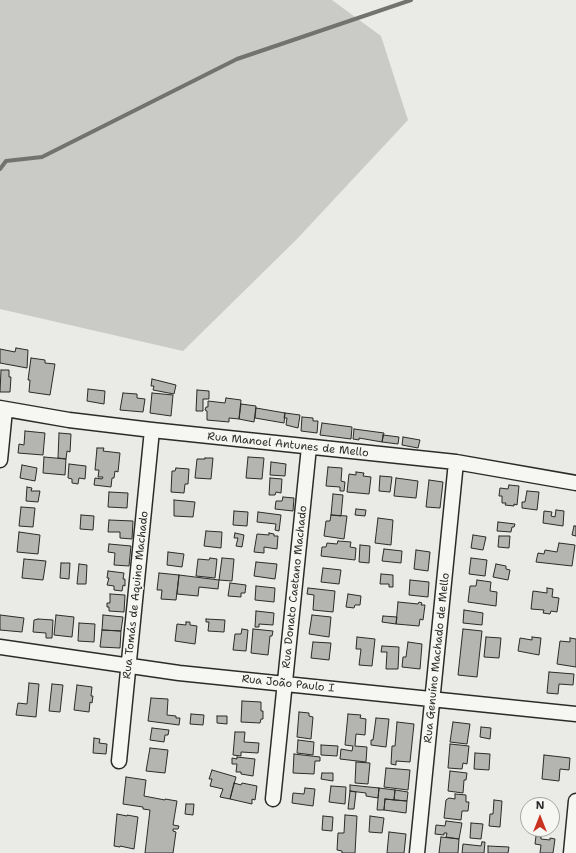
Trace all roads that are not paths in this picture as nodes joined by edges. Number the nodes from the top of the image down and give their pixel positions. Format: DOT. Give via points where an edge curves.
graph roads {
  1 [pos="3,409"];
  2 [pos="152,430"];
  3 [pos="309,447"];
  4 [pos="0,460"];
  5 [pos="456,462"];
  6 [pos="576,484"];
  7 [pos="0,647"];
  8 [pos="128,667"];
  9 [pos="285,684"];
  10 [pos="433,699"];
  11 [pos="576,714"];
  12 [pos="119,761"];
  13 [pos="273,799"];
  14 [pos="576,801"];
  15 [pos="417,853"];
  16 [pos="571,853"];
  1 -- 2 [label="street, Rua Manoel Antunes de Mello"];
  1 -- 4 [label="street"];
  2 -- 3 [label="street, Rua Manoel Antunes de Mello"];
  2 -- 8 [label="street, Rua Tomás de Aquino Machado"];
  3 -- 5 [label="street, Rua Manoel Antunes de Mello"];
  3 -- 9 [label="street, Rua Donato Caetano Machado"];
  5 -- 6 [label="street, Rua Manoel Antunes de Mello"];
  5 -- 10 [label="street, Rua Genuíno Machado de Mello"];
  7 -- 8 [label="street, Rua João Paulo I"];
  8 -- 9 [label="street, Rua João Paulo I"];
  8 -- 12 [label="street, Rua Tomás de Aquino Machado"];
  9 -- 10 [label="street, Rua João Paulo I"];
  9 -- 13 [label="street, Rua Donato Caetano Machado"];
  10 -- 11 [label="street, Rua João Paulo I"];
  10 -- 15 [label="street, Rua Genuíno Machado de Mello"];
  14 -- 16 [label="street"];
}
